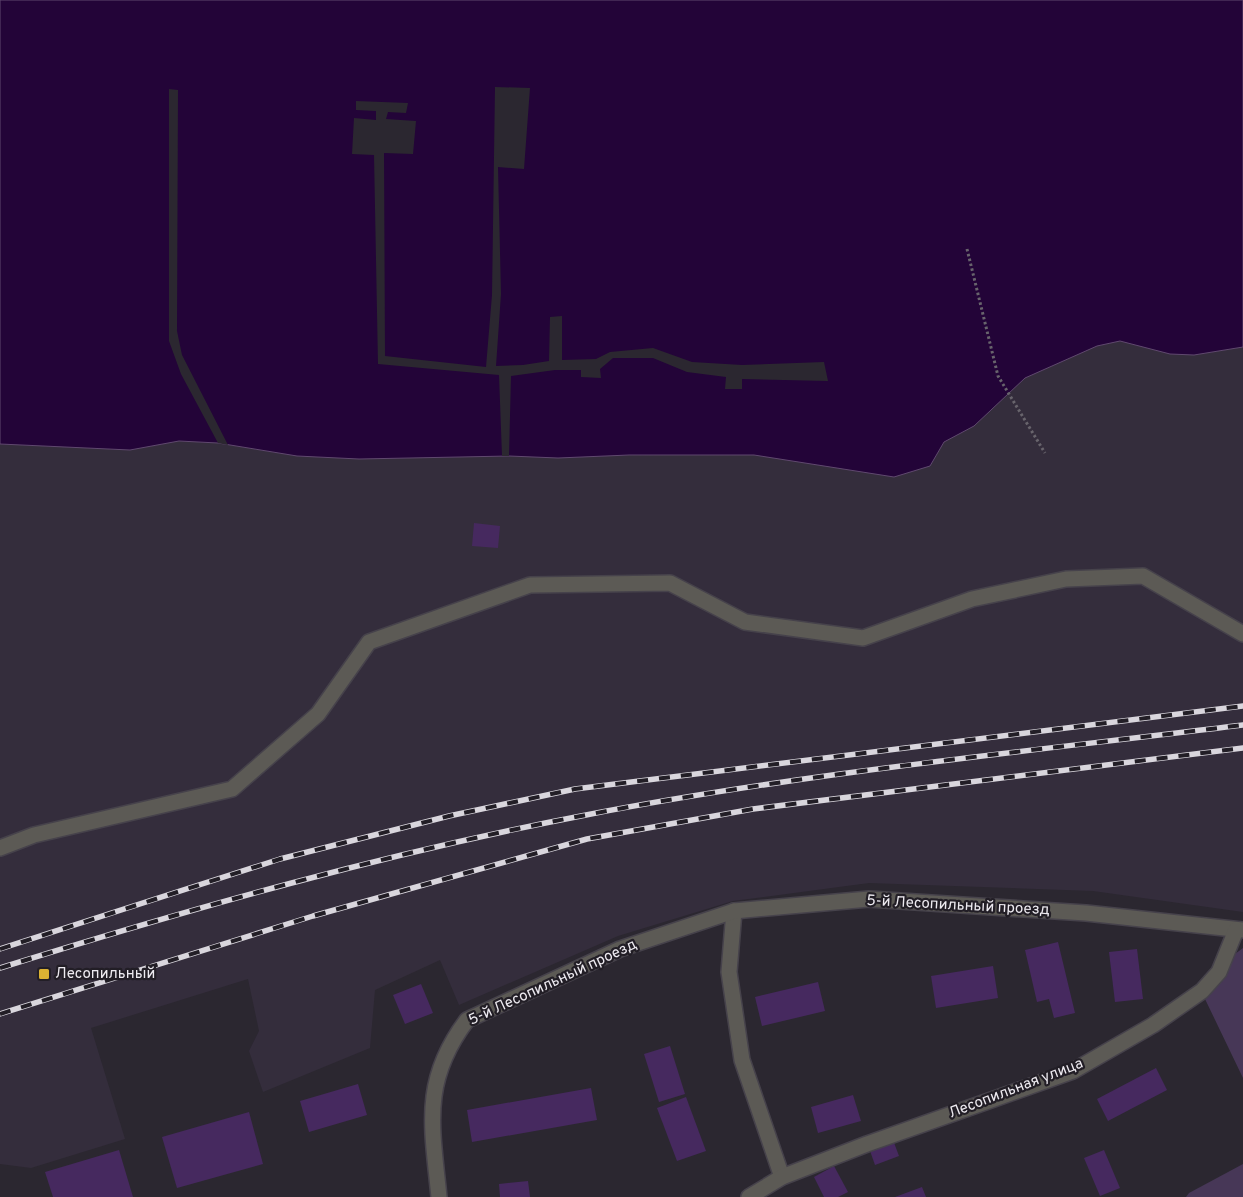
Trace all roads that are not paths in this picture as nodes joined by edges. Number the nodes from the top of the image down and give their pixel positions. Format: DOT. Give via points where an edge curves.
graph roads {
  1 [pos="1243,634"];
  2 [pos="0,848"];
  3 [pos="734,911"];
  4 [pos="1239,930"];
  5 [pos="782,1177"];
  6 [pos="438,1197"];
  7 [pos="749,1197"];
  1 -- 2 [label="street" via="1143,576 1066,579 972,599 863,638 744,622 670,583 530,585 369,642 318,714 232,789 34,835"];
  3 -- 4 [label="street, 5-й Лесопильный проезд" via="869,899 1086,913"];
  3 -- 5 [label="street" via="729,972 742,1060"];
  3 -- 6 [label="street, 5-й Лесопильный проезд" via="620,949 466,1020 454,1037 437,1074 431,1117"];
  4 -- 5 [label="street, Лесопильная улица" via="1219,972 1202,991 1153,1026 1073,1071"];
  5 -- 7 [label="street, Лесопильная улица"];
}
